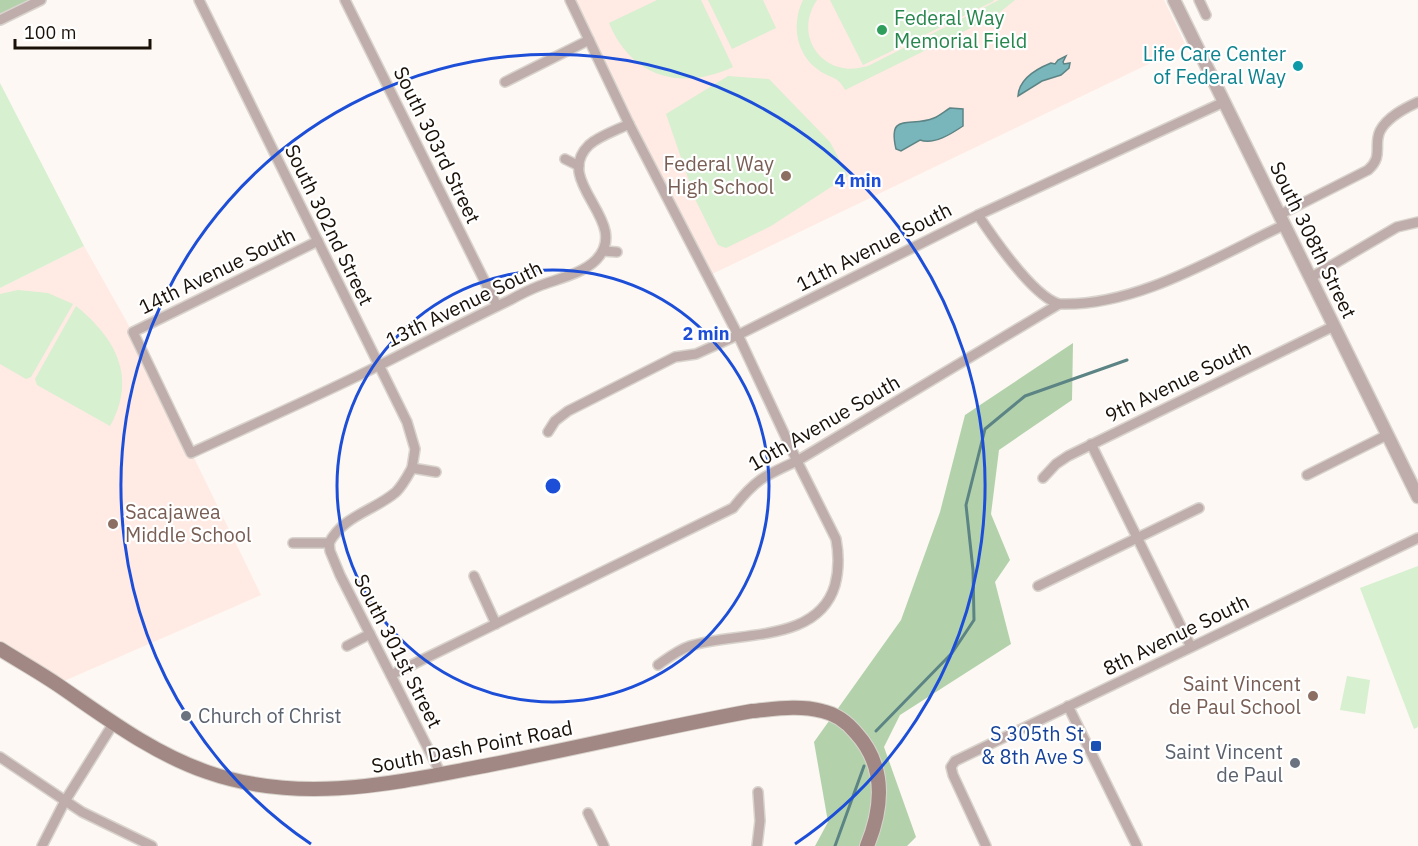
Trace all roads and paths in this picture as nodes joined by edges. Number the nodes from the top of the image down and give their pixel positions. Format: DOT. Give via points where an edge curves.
graph roads {
  1 [pos="40,0"];
  2 [pos="199,0"];
  3 [pos="345,0"];
  4 [pos="570,0"];
  5 [pos="1174,0"];
  6 [pos="1199,0"];
  7 [pos="1206,15"];
  8 [pos="0,20"];
  9 [pos="589,40"];
  10 [pos="505,82"];
  11 [pos="1224,102"];
  12 [pos="1418,102"];
  13 [pos="629,123"];
  14 [pos="565,159"];
  15 [pos="579,166"];
  16 [pos="978,215"];
  17 [pos="1282,220"];
  18 [pos="1418,222"];
  19 [pos="318,242"];
  20 [pos="603,251"];
  21 [pos="617,252"];
  22 [pos="1310,278"];
  23 [pos="1059,304"];
  24 [pos="497,306"];
  25 [pos="1334,326"];
  26 [pos="738,335"];
  27 [pos="378,366"];
  28 [pos="548,432"];
  29 [pos="1387,435"];
  30 [pos="1091,444"];
  31 [pos="191,453"];
  32 [pos="797,461"];
  33 [pos="412,468"];
  34 [pos="436,472"];
  35 [pos="1307,475"];
  36 [pos="1043,478"];
  37 [pos="1418,497"];
  38 [pos="1199,508"];
  39 [pos="1137,538"];
  40 [pos="1418,538"];
  41 [pos="293,543"];
  42 [pos="330,543"];
  43 [pos="474,576"];
  44 [pos="1038,586"];
  45 [pos="805,622"];
  46 [pos="496,624"];
  47 [pos="757,624"];
  48 [pos="812,631"];
  49 [pos="369,633"];
  50 [pos="756,636"];
  51 [pos="347,646"];
  52 [pos="1191,647"];
  53 [pos="0,649"];
  54 [pos="658,665"];
  55 [pos="391,675"];
  56 [pos="1068,706"];
  57 [pos="113,724"];
  58 [pos="0,757"];
  59 [pos="441,774"];
  60 [pos="758,792"];
  61 [pos="65,801"];
  62 [pos="588,813"];
  63 [pos="42,846"];
  64 [pos="152,846"];
  65 [pos="604,846"];
  66 [pos="757,846"];
  67 [pos="867,846"];
  68 [pos="986,846"];
  69 [pos="1137,846"];
  1 -- 8 [label="street"];
  2 -- 19 [label="street, South 302nd Street"];
  3 -- 24 [label="street, South 303rd Street"];
  4 -- 9 [label="street"];
  5 -- 11 [label="street, South 308th Street"];
  6 -- 7 [label="street"];
  9 -- 10 [label="street"];
  9 -- 13 [label="street"];
  11 -- 16 [label="street, 11th Avenue South"];
  11 -- 17 [label="street, South 308th Street"];
  12 -- 17 [label="street, 10th Avenue South" via="1393,117 1380,131 1377,160 1368,170"];
  13 -- 15 [label="street" via="590,144"];
  13 -- 26 [label="street"];
  14 -- 15 [label="street"];
  15 -- 20 [label="street" via="579,176 603,221"];
  16 -- 23 [label="street" via="1038,291"];
  16 -- 26 [label="street, 11th Avenue South"];
  17 -- 22 [label="street, South 308th Street"];
  17 -- 23 [label="street, 10th Avenue South" via="1140,292 1098,302"];
  18 -- 22 [label="street" via="1397,227"];
  19 -- 27 [label="street, South 302nd Street"];
  19 -- 31 [label="street, 14th Avenue South" via="133,333"];
  20 -- 21 [label="street"];
  20 -- 24 [label="street, 13th Avenue South" via="585,268"];
  22 -- 25 [label="street, South 308th Street"];
  23 -- 32 [label="street, 10th Avenue South"];
  24 -- 27 [label="street, 13th Avenue South"];
  25 -- 29 [label="street, South 308th Street"];
  25 -- 30 [label="street, 9th Avenue South"];
  26 -- 28 [label="street, 11th Avenue South" via="696,354 675,357 568,411"];
  26 -- 32 [label="street"];
  27 -- 31 [label="street, 13th Avenue South"];
  27 -- 33 [label="street, South 302nd Street" via="407,422 415,449"];
  29 -- 35 [label="street"];
  29 -- 37 [label="street, South 308th Street"];
  30 -- 36 [label="street, 9th Avenue South" via="1063,459"];
  30 -- 39 [label="street"];
  32 -- 45 [label="street" via="836,539 839,560 830,598 822,610"];
  32 -- 46 [label="street, 10th Avenue South" via="761,478 733,508"];
  33 -- 34 [label="street"];
  33 -- 42 [label="street" via="395,493 346,522"];
  38 -- 39 [label="street"];
  39 -- 44 [label="street"];
  39 -- 52 [label="street"];
  40 -- 52 [label="street, 8th Avenue South"];
  41 -- 42 [label="street"];
  42 -- 49 [label="street, South 301st Street" via="333,560"];
  43 -- 46 [label="street"];
  45 -- 48 [label="street"];
  45 -- 50 [label="street"];
  46 -- 55 [label="street, 10th Avenue South"];
  47 -- 50 [label="street"];
  49 -- 51 [label="street"];
  49 -- 55 [label="street, South 301st Street"];
  50 -- 54 [label="street" via="693,645"];
  52 -- 56 [label="street, 8th Avenue South"];
  53 -- 57 [label="main road, South Dash Point Road"];
  55 -- 59 [label="street, South 301st Street"];
  56 -- 68 [label="street, 8th Avenue South" via="959,759 951,767"];
  56 -- 69 [label="street"];
  57 -- 59 [label="main road, South Dash Point Road" via="178,760 248,783 299,790 331,789 372,787"];
  57 -- 61 [label="street"];
  58 -- 61 [label="street"];
  59 -- 67 [label="main road, South Dash Point Road" via="752,711 821,711 849,725 876,766 880,801"];
  60 -- 66 [label="street"];
  61 -- 63 [label="street"];
  61 -- 64 [label="street"];
  62 -- 65 [label="street"];
}
